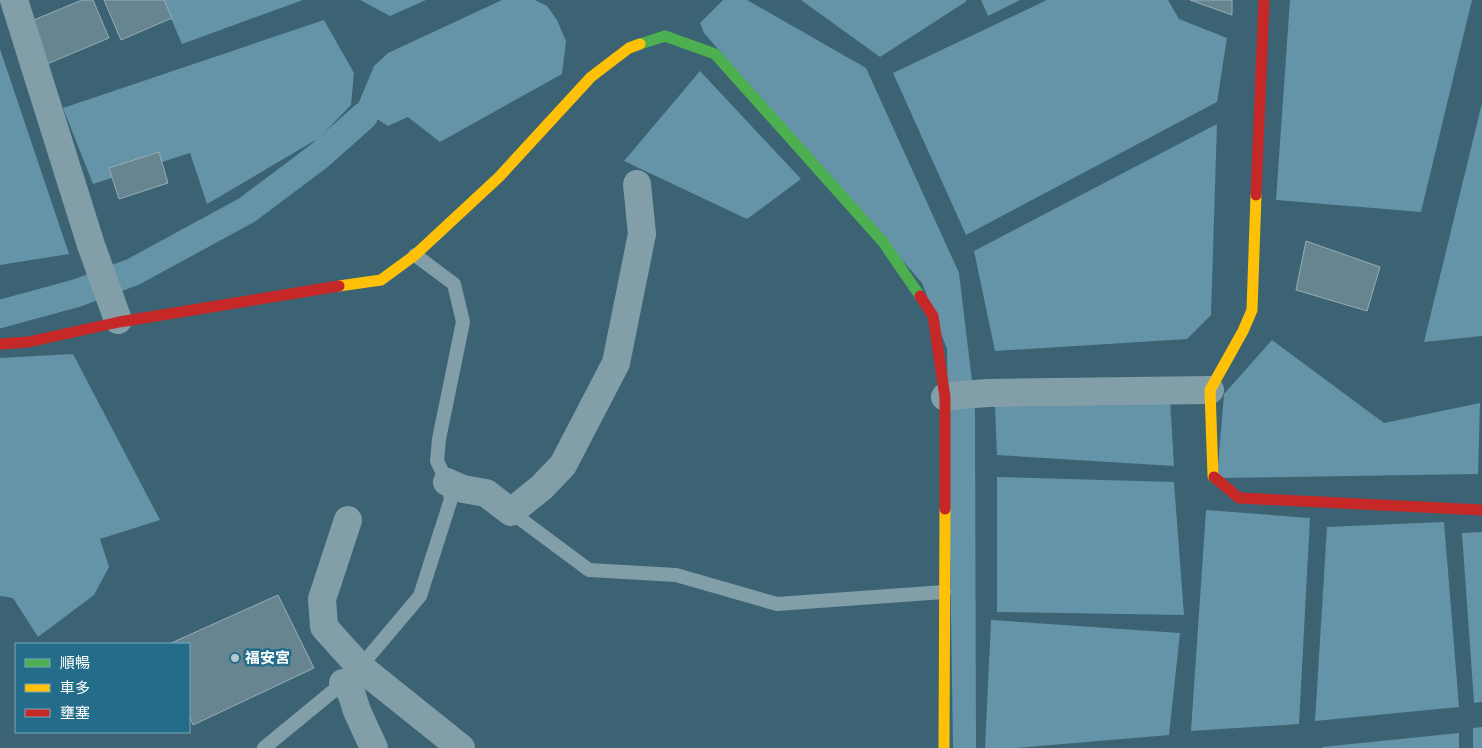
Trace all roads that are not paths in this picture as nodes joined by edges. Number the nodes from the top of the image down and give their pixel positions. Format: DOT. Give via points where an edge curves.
graph roads {
  1 [pos="14,0"];
  2 [pos="1264,0"];
  3 [pos="637,184"];
  4 [pos="415,255"];
  5 [pos="118,320"];
  6 [pos="0,344"];
  7 [pos="1210,390"];
  8 [pos="953,396"];
  9 [pos="446,482"];
  10 [pos="1482,510"];
  11 [pos="511,512"];
  12 [pos="348,520"];
  13 [pos="944,592"];
  14 [pos="352,675"];
  15 [pos="264,748"];
  16 [pos="374,748"];
  17 [pos="461,748"];
  18 [pos="944,748"];
  1 -- 5 [label="street"];
  2 -- 7 [label="street" via="1252,310"];
  3 -- 11 [label="street" via="642,234 616,363 562,465 542,487"];
  4 -- 6 [label="street" via="381,280 119,322 28,342"];
  4 -- 8 [label="street" via="499,177 591,77 629,48 665,36 715,54 883,242 933,316"];
  4 -- 9 [label="lane" via="454,284 463,322 439,440 437,461"];
  7 -- 8 [label="street"];
  7 -- 10 [label="street" via="1213,476 1239,498"];
  8 -- 13 [label="street"];
  9 -- 11 [label="street" via="486,493"];
  9 -- 14 [label="lane" via="450,499 420,596"];
  11 -- 13 [label="lane" via="589,570 676,576 777,604"];
  12 -- 14 [label="street" via="322,599 324,627"];
  13 -- 18 [label="street"];
  14 -- 15 [label="lane"];
  14 -- 16 [label="street" via="351,692"];
  14 -- 17 [label="street"];
}
